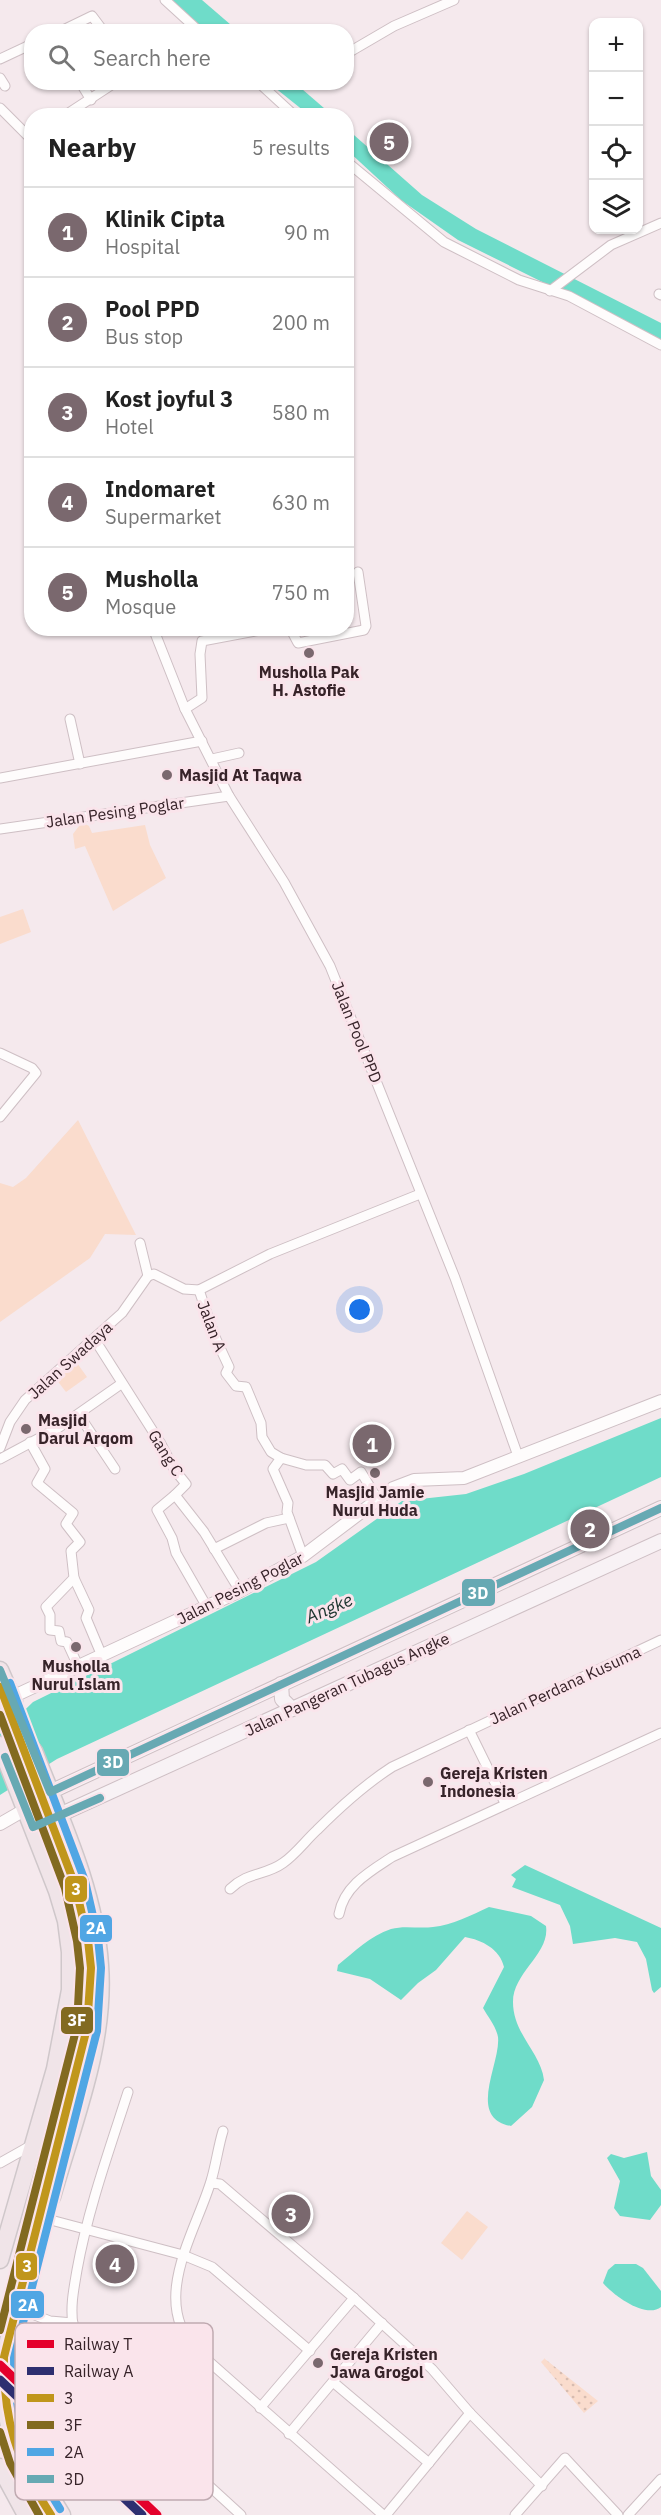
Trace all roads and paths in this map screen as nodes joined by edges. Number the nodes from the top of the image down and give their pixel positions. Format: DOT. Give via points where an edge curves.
graph roads {
  1 [pos="165,0"];
  2 [pos="454,0"];
  3 [pos="76,24"];
  4 [pos="98,24"];
  5 [pos="191,24"];
  6 [pos="24,48"];
  7 [pos="354,49"];
  8 [pos="0,59"];
  9 [pos="85,90"];
  10 [pos="105,90"];
  11 [pos="267,90"];
  12 [pos="91,100"];
  13 [pos="0,108"];
  14 [pos="78,108"];
  15 [pos="286,108"];
  16 [pos="24,132"];
  17 [pos="354,168"];
  18 [pos="661,223"];
  19 [pos="554,289"];
  20 [pos="661,345"];
  21 [pos="358,572"];
  22 [pos="354,632"];
  23 [pos="156,636"];
  24 [pos="229,636"];
  25 [pos="292,636"];
  26 [pos="334,636"];
  27 [pos="185,709"];
  28 [pos="70,719"];
  29 [pos="202,741"];
  30 [pos="239,753"];
  31 [pos="212,759"];
  32 [pos="80,764"];
  33 [pos="0,778"];
  34 [pos="229,796"];
  35 [pos="0,829"];
  36 [pos="0,1053"];
  37 [pos="0,1117"];
  38 [pos="420,1194"];
  39 [pos="140,1243"];
  40 [pos="148,1276"];
  41 [pos="199,1290"];
  42 [pos="95,1340"];
  43 [pos="122,1384"];
  44 [pos="661,1401"];
  45 [pos="79,1415"];
  46 [pos="30,1442"];
  47 [pos="0,1448"];
  48 [pos="518,1456"];
  49 [pos="281,1458"];
  50 [pos="0,1459"];
  51 [pos="115,1469"];
  52 [pos="175,1495"];
  53 [pos="378,1500"];
  54 [pos="661,1508"];
  55 [pos="289,1518"];
  56 [pos="661,1541"];
  57 [pos="214,1549"];
  58 [pos="303,1556"];
  59 [pos="74,1578"];
  60 [pos="240,1591"];
  61 [pos="207,1607"];
  62 [pos="661,1640"];
  63 [pos="102,1656"];
  64 [pos="79,1668"];
  65 [pos="0,1670"];
  66 [pos="281,1684"];
  67 [pos="7,1699"];
  68 [pos="292,1709"];
  69 [pos="469,1730"];
  70 [pos="661,1733"];
  71 [pos="0,1745"];
  72 [pos="47,1784"];
  73 [pos="23,1802"];
  74 [pos="505,1803"];
  75 [pos="60,1816"];
  76 [pos="0,1824"];
  77 [pos="33,1827"];
  78 [pos="230,1889"];
  79 [pos="339,1914"];
  80 [pos="128,2092"];
  81 [pos="223,2131"];
  82 [pos="30,2152"];
  83 [pos="0,2163"];
  84 [pos="60,2168"];
  85 [pos="211,2182"];
  86 [pos="46,2219"];
  87 [pos="84,2229"];
  88 [pos="183,2255"];
  89 [pos="0,2260"];
  90 [pos="354,2298"];
  91 [pos="22,2310"];
  92 [pos="19,2323"];
  93 [pos="72,2323"];
  94 [pos="180,2323"];
  95 [pos="382,2323"];
  96 [pos="0,2336"];
  97 [pos="15,2344"];
  98 [pos="310,2351"];
  99 [pos="213,2365"];
  100 [pos="333,2382"];
  101 [pos="260,2408"];
  102 [pos="470,2414"];
  103 [pos="15,2428"];
  104 [pos="0,2432"];
  105 [pos="289,2434"];
  106 [pos="15,2451"];
  107 [pos="429,2463"];
  108 [pos="0,2467"];
  109 [pos="15,2470"];
  110 [pos="661,2480"];
  111 [pos="539,2484"];
  112 [pos="213,2489"];
  113 [pos="14,2495"];
  114 [pos="17,2500"];
  115 [pos="33,2500"];
  116 [pos="47,2500"];
  117 [pos="50,2500"];
  118 [pos="58,2514"];
  119 [pos="26,2515"];
  120 [pos="37,2515"];
  121 [pos="42,2515"];
  122 [pos="241,2515"];
  123 [pos="385,2515"];
  124 [pos="515,2515"];
  125 [pos="618,2515"];
  126 [pos="628,2515"];
  1 -- 5 [label="street"];
  2 -- 7 [label="street" via="394,26"];
  3 -- 4 [label="street" via="92,16"];
  6 -- 8 [label="street"];
  9 -- 12 [label="street"];
  10 -- 12 [label="street"];
  11 -- 15 [label="street"];
  12 -- 14 [label="street"];
  13 -- 16 [label="street"];
  17 -- 19 [label="street" via="444,242 519,280"];
  18 -- 19 [label="street" via="611,245"];
  19 -- 20 [label="street"];
  21 -- 22 [label="street" via="366,626"];
  23 -- 27 [label="street, Jalan Pool PPD"];
  24 -- 27 [label="street" via="202,641 202,698"];
  25 -- 26 [label="street" via="298,643"];
  27 -- 29 [label="street, Jalan Pool PPD"];
  28 -- 32 [label="street"];
  29 -- 31 [label="street, Jalan Pool PPD"];
  29 -- 32 [label="street"];
  30 -- 31 [label="street"];
  31 -- 34 [label="street, Jalan Pool PPD"];
  32 -- 33 [label="street"];
  34 -- 35 [label="street, Jalan Pesing Poglar"];
  34 -- 38 [label="street, Jalan Pool PPD" via="284,882 330,966"];
  36 -- 37 [label="street" via="36,1073"];
  38 -- 41 [label="street" via="270,1254"];
  38 -- 48 [label="street, Jalan Pool PPD"];
  39 -- 40 [label="street"];
  40 -- 41 [label="street" via="154,1274 183,1289"];
  40 -- 42 [label="street, Jalan Swadaya"];
  41 -- 49 [label="street, Jalan A" via="229,1367 225,1373 236,1386 246,1385 261,1423 262,1437 271,1452"];
  42 -- 43 [label="street, Gang C"];
  42 -- 47 [label="street, Jalan Swadaya" via="26,1400 10,1422"];
  43 -- 45 [label="street"];
  43 -- 52 [label="street, Gang C" via="186,1484"];
  44 -- 48 [label="street, Jalan Pesing Poglar"];
  45 -- 46 [label="street"];
  45 -- 51 [label="street"];
  46 -- 50 [label="street"];
  46 -- 59 [label="street" via="45,1469 37,1483 74,1514 65,1523 80,1542 71,1551"];
  48 -- 53 [label="street, Jalan Pesing Poglar" via="464,1478 414,1480 393,1488"];
  49 -- 53 [label="street" via="306,1465 324,1464 333,1474 342,1469 350,1480 361,1472"];
  49 -- 55 [label="street" via="273,1469 288,1503"];
  52 -- 57 [label="street, Gang C"];
  52 -- 61 [label="street" via="157,1510"];
  53 -- 58 [label="street, Jalan Pesing Poglar"];
  54 -- 66 [label="main road, Jalan Pangeran Tubagus Angke"];
  55 -- 57 [label="street" via="266,1523"];
  55 -- 58 [label="street"];
  56 -- 68 [label="main road, Jalan Pangeran Tubagus Angke"];
  57 -- 60 [label="street, Gang C"];
  58 -- 60 [label="street, Jalan Pesing Poglar"];
  59 -- 63 [label="street" via="89,1609 86,1617"];
  59 -- 64 [label="street" via="46,1607 50,1630 59,1631"];
  60 -- 61 [label="street, Jalan Pesing Poglar"];
  61 -- 63 [label="street, Jalan Pesing Poglar"];
  62 -- 69 [label="street, Jalan Perdana Kusuma"];
  63 -- 64 [label="street, Jalan Pesing Poglar"];
  64 -- 67 [label="street, Jalan Pesing Poglar"];
  65 -- 67 [label="highway"];
  66 -- 68 [label="main road" via="282,1699"];
  66 -- 72 [label="main road, Jalan Pangeran Tubagus Angke"];
  67 -- 72 [label="highway"];
  67 -- 96 [label="highway" via="74,1901 86,1985 75,2052"];
  67 -- 106 [label="highway, bridge" via="72,1871 91,1948 92,1990 87,2028 4,2357 2,2390"];
  68 -- 75 [label="main road, Jalan Pangeran Tubagus Angke"];
  69 -- 74 [label="street, Jalan Perdana Kusuma"];
  69 -- 78 [label="street, Jalan Perdana Kusuma" via="368,1782 284,1862 248,1875"];
  70 -- 74 [label="street"];
  71 -- 73 [label="highway"];
  72 -- 75 [label="highway"];
  73 -- 76 [label="street"];
  73 -- 77 [label="highway"];
  74 -- 79 [label="street" via="383,1863 347,1892"];
  75 -- 77 [label="main road, Jalan Pangeran Tubagus Angke"];
  75 -- 84 [label="highway" via="91,1906 100,1967 91,2060"];
  77 -- 82 [label="highway" via="66,1921 70,1952 67,2006 55,2069"];
  80 -- 87 [label="street"];
  81 -- 85 [label="street"];
  82 -- 83 [label="street"];
  82 -- 84 [label="highway"];
  82 -- 89 [label="highway"];
  84 -- 86 [label="highway"];
  85 -- 88 [label="street"];
  85 -- 90 [label="street" via="218,2182"];
  86 -- 87 [label="street"];
  86 -- 91 [label="highway"];
  87 -- 88 [label="street"];
  87 -- 93 [label="street" via="72,2298"];
  88 -- 94 [label="street" via="175,2288"];
  88 -- 98 [label="street" via="212,2267"];
  90 -- 95 [label="street"];
  90 -- 98 [label="street"];
  91 -- 92 [label="highway"];
  91 -- 93 [label="street" via="50,2321"];
  95 -- 100 [label="street"];
  95 -- 102 [label="street" via="432,2369"];
  97 -- 103 [label="highway" via="11,2411"];
  98 -- 101 [label="street"];
  99 -- 101 [label="street"];
  100 -- 105 [label="street"];
  100 -- 107 [label="street"];
  101 -- 105 [label="street"];
  102 -- 107 [label="street"];
  102 -- 111 [label="street"];
  104 -- 109 [label="highway"];
  105 -- 123 [label="street"];
  107 -- 123 [label="street"];
  108 -- 113 [label="highway"];
  110 -- 126 [label="street"];
  111 -- 124 [label="street"];
  111 -- 125 [label="street" via="565,2458"];
  112 -- 122 [label="street"];
  114 -- 119 [label="highway"];
  115 -- 121 [label="highway"];
  116 -- 118 [label="highway, bridge"];
  117 -- 118 [label="highway"];
  118 -- 120 [label="highway" via="48,2509"];
}
